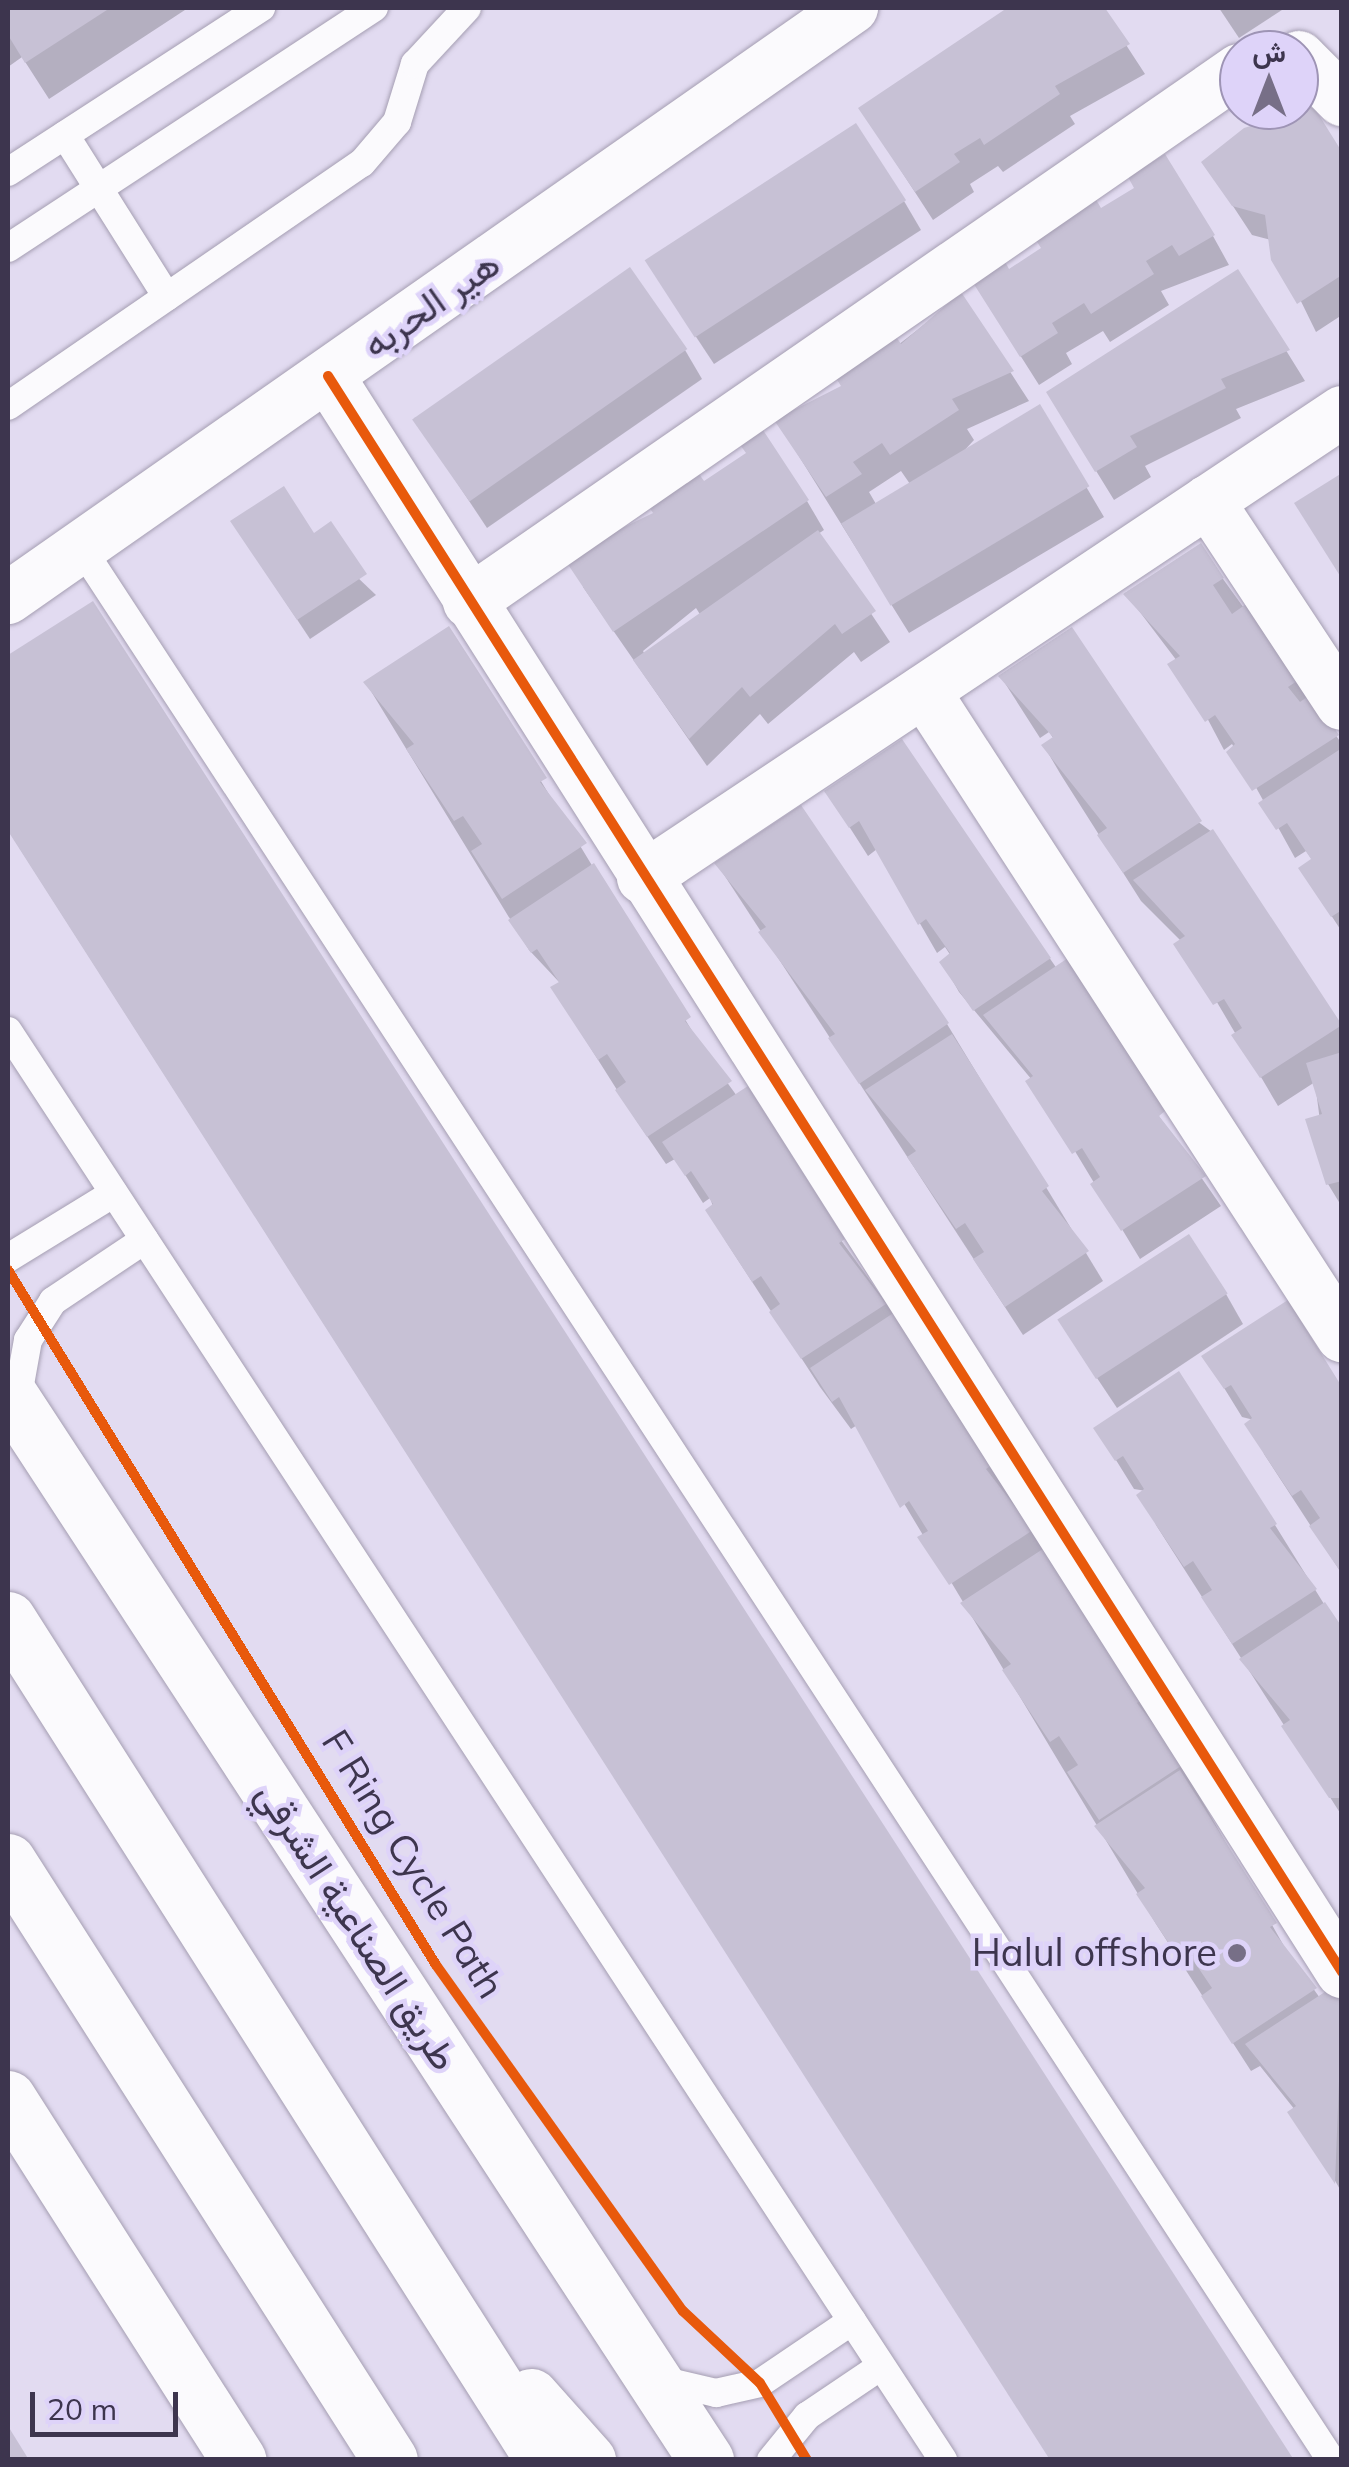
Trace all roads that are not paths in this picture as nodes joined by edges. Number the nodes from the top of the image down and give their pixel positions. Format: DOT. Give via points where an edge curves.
graph roads {
  1 [pos="261,8"];
  2 [pos="374,8"];
  3 [pos="467,8"];
  4 [pos="852,8"];
  5 [pos="1319,76"];
  6 [pos="1219,84"];
  7 [pos="1342,100"];
  8 [pos="65,135"];
  9 [pos="8,172"];
  10 [pos="99,190"];
  11 [pos="8,248"];
  12 [pos="167,297"];
  13 [pos="328,376"];
  14 [pos="8,406"];
  15 [pos="1342,412"];
  16 [pos="1208,501"];
  17 [pos="82,549"];
  18 [pos="8,598"];
  19 [pos="468,602"];
  20 [pos="924,691"];
  21 [pos="1342,704"];
  22 [pos="643,878"];
  23 [pos="8,1030"];
  24 [pos="114,1193"];
  25 [pos="144,1240"];
  26 [pos="8,1258"];
  27 [pos="1342,1336"];
  28 [pos="12,1400"];
  29 [pos="8,1596"];
  30 [pos="8,1619"];
  31 [pos="61,1701"];
  32 [pos="8,1862"];
  33 [pos="1342,1972"];
  34 [pos="8,2098"];
  35 [pos="435,2290"];
  36 [pos="852,2321"];
  37 [pos="882,2366"];
  38 [pos="651,2375"];
  39 [pos="231,2451"];
  40 [pos="390,2460"];
  41 [pos="543,2460"];
  42 [pos="588,2460"];
  43 [pos="706,2460"];
  44 [pos="771,2460"];
  45 [pos="943,2460"];
  46 [pos="1331,2460"];
  1 -- 8 [label="lane"];
  2 -- 10 [label="lane"];
  3 -- 12 [label="lane" via="415,64 382,144"];
  4 -- 13 [label="street, هير الحربه"];
  5 -- 7 [label="street"];
  6 -- 19 [label="street"];
  8 -- 9 [label="lane"];
  8 -- 10 [label="lane"];
  10 -- 11 [label="lane"];
  10 -- 12 [label="lane"];
  12 -- 14 [label="lane"];
  13 -- 17 [label="street, هير الحربه"];
  13 -- 19 [label="street"];
  15 -- 16 [label="street"];
  16 -- 20 [label="street"];
  16 -- 21 [label="street"];
  17 -- 18 [label="street, هير الحربه"];
  17 -- 46 [label="lane"];
  19 -- 22 [label="street"];
  20 -- 22 [label="street"];
  20 -- 27 [label="street"];
  22 -- 33 [label="street"];
  23 -- 24 [label="lane"];
  24 -- 25 [label="lane"];
  24 -- 26 [label="lane"];
  25 -- 28 [label="lane" via="54,1301 28,1340"];
  25 -- 36 [label="lane"];
  28 -- 38 [label="main road, طريق الصناعية الشرقي"];
  29 -- 31 [label="main road"];
  30 -- 31 [label="main road"];
  31 -- 35 [label="main road"];
  32 -- 40 [label="main road"];
  34 -- 39 [label="main road"];
  35 -- 41 [label="main road"];
  35 -- 42 [label="main road"];
  36 -- 37 [label="lane"];
  36 -- 38 [label="lane" via="738,2390 693,2391"];
  37 -- 44 [label="lane" via="807,2416"];
  37 -- 45 [label="lane"];
  38 -- 43 [label="main road, طريق الصناعية الشرقي"];
}
